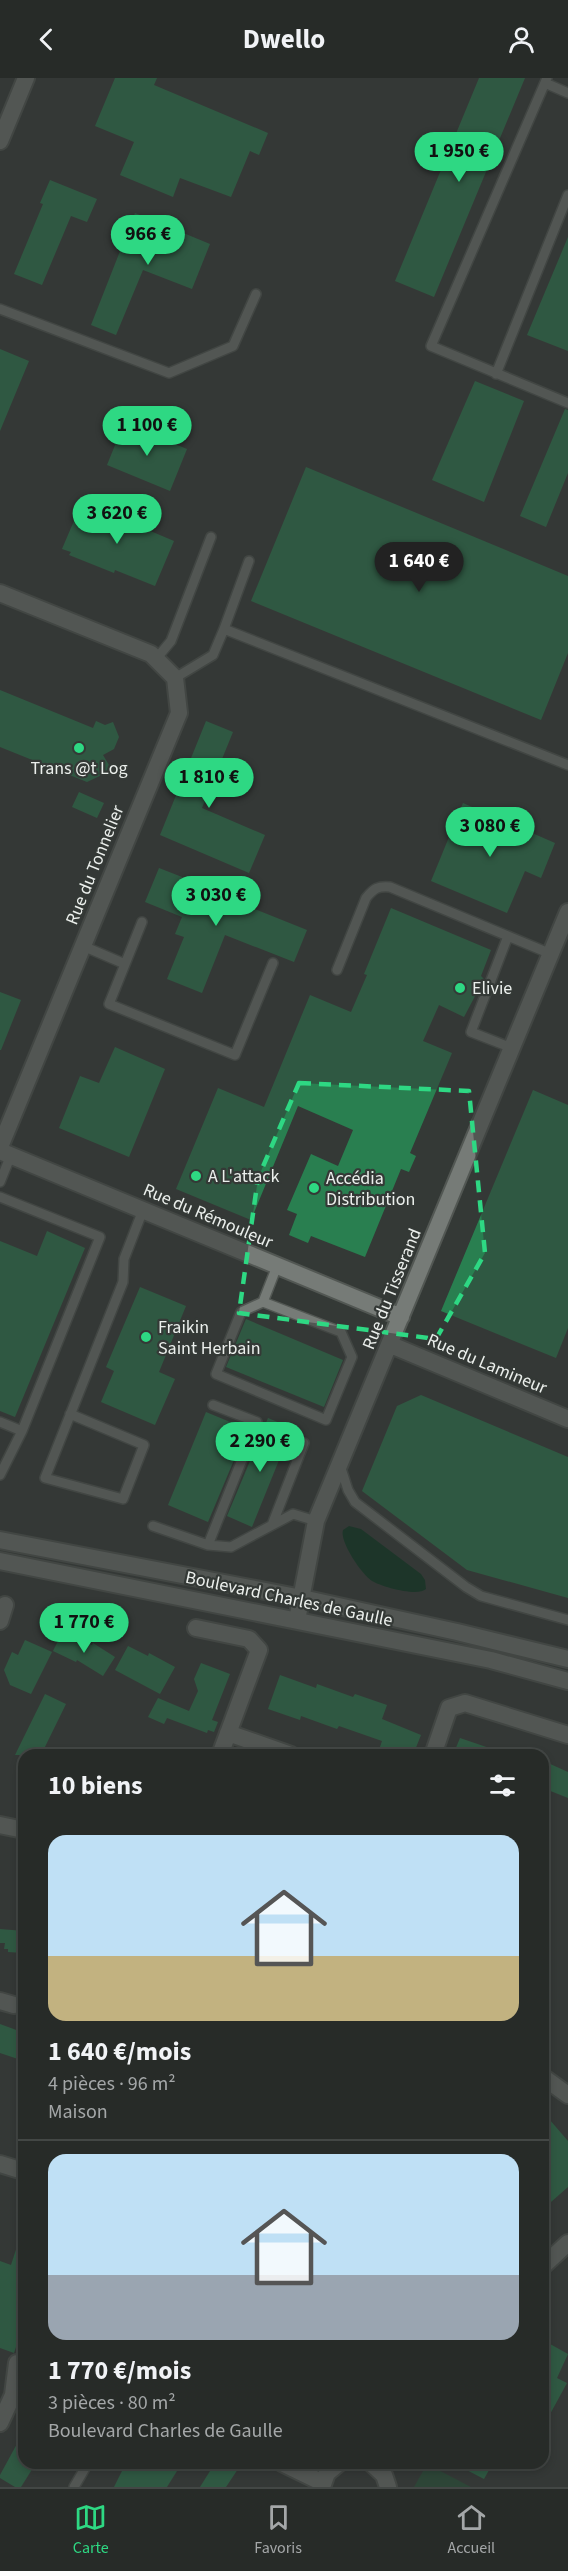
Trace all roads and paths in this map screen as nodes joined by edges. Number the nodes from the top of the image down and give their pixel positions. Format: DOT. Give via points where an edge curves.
graph roads {
  1 [pos="26,78"];
  2 [pos="546,81"];
  3 [pos="568,93"];
  4 [pos="0,141"];
  5 [pos="568,195"];
  6 [pos="256,294"];
  7 [pos="0,309"];
  8 [pos="496,374"];
  9 [pos="568,403"];
  10 [pos="211,537"];
  11 [pos="249,561"];
  12 [pos="0,593"];
  13 [pos="224,629"];
  14 [pos="156,659"];
  15 [pos="175,678"];
  16 [pos="568,765"];
  17 [pos="568,912"];
  18 [pos="142,922"];
  19 [pos="508,936"];
  20 [pos="83,946"];
  21 [pos="551,954"];
  22 [pos="273,963"];
  23 [pos="125,964"];
  24 [pos="337,970"];
  25 [pos="512,1048"];
  26 [pos="4,1151"];
  27 [pos="0,1182"];
  28 [pos="0,1197"];
  29 [pos="143,1210"];
  30 [pos="277,1266"];
  31 [pos="263,1302"];
  32 [pos="401,1317"];
  33 [pos="391,1345"];
  34 [pos="213,1405"];
  35 [pos="70,1414"];
  36 [pos="568,1419"];
  37 [pos="0,1422"];
  38 [pos="22,1431"];
  39 [pos="304,1443"];
  40 [pos="340,1465"];
  41 [pos="0,1475"];
  42 [pos="316,1521"];
  43 [pos="272,1525"];
  44 [pos="153,1526"];
  45 [pos="0,1540"];
  46 [pos="208,1545"];
  47 [pos="0,1561"];
  48 [pos="302,1598"];
  49 [pos="297,1620"];
  50 [pos="568,1620"];
  51 [pos="196,1628"];
  52 [pos="568,1659"];
  53 [pos="568,1681"];
  54 [pos="228,1732"];
  55 [pos="568,1735"];
  56 [pos="222,1749"];
  57 [pos="275,1749"];
  58 [pos="435,1749"];
  59 [pos="0,1825"];
  60 [pos="18,1829"];
  61 [pos="549,2081"];
  62 [pos="568,2095"];
  63 [pos="0,2164"];
  64 [pos="18,2169"];
  65 [pos="568,2243"];
  66 [pos="549,2260"];
  67 [pos="14,2362"];
  68 [pos="0,2422"];
  69 [pos="84,2469"];
  70 [pos="293,2469"];
  71 [pos="332,2469"];
  72 [pos="378,2469"];
  73 [pos="322,2485"];
  74 [pos="74,2487"];
  75 [pos="388,2487"];
  1 -- 4 [label="street"];
  2 -- 3 [label="lane"];
  2 -- 8 [label="lane" via="431,346"];
  5 -- 8 [label="lane"];
  6 -- 7 [label="lane" via="233,346 169,372"];
  8 -- 9 [label="lane"];
  10 -- 14 [label="lane" via="171,641"];
  11 -- 13 [label="lane"];
  12 -- 14 [label="street"];
  13 -- 15 [label="lane" via="213,655"];
  13 -- 16 [label="lane"];
  14 -- 15 [label="street"];
  15 -- 20 [label="street, Rue du Tonnelier" via="179,713"];
  17 -- 21 [label="street, Rue du Tisserand"];
  18 -- 23 [label="lane"];
  19 -- 21 [label="lane"];
  19 -- 24 [label="lane" via="381,886 366,898"];
  19 -- 25 [label="lane" via="471,1032"];
  20 -- 23 [label="lane"];
  20 -- 26 [label="street, Rue du Tonnelier"];
  21 -- 25 [label="street, Rue du Tisserand"];
  22 -- 23 [label="lane" via="235,1055 109,1004"];
  25 -- 32 [label="street, Rue du Tisserand"];
  26 -- 27 [label="lane"];
  26 -- 29 [label="street, Rue du Rémouleur"];
  28 -- 38 [label="lane" via="100,1237"];
  29 -- 30 [label="street, Rue du Rémouleur"];
  29 -- 35 [label="lane" via="124,1259 123,1282"];
  30 -- 31 [label="lane"];
  30 -- 32 [label="street, Rue du Rémouleur"];
  31 -- 31 [label="lane" via="341,1332 352,1357 326,1419 216,1374 241,1312"];
  32 -- 33 [label="street, Rue du Tisserand"];
  33 -- 36 [label="street, Rue du Lamineur"];
  33 -- 40 [label="street, Rue du Tisserand"];
  34 -- 46 [label="lane" via="257,1422"];
  35 -- 35 [label="lane" via="45,1478 123,1498 144,1445"];
  37 -- 38 [label="lane"];
  38 -- 41 [label="lane"];
  39 -- 43 [label="lane"];
  40 -- 42 [label="street, Rue du Tisserand"];
  40 -- 50 [label="lane" via="355,1502 466,1587 481,1596"];
  42 -- 43 [label="lane" via="293,1514"];
  42 -- 48 [label="street, Rue du Tisserand"];
  43 -- 46 [label="lane" via="231,1547"];
  44 -- 46 [label="lane"];
  45 -- 48 [label="street, Boulevard Charles de Gaulle"];
  47 -- 49 [label="street, Boulevard Charles de Gaulle"];
  48 -- 49 [label="street, Rue du Tisserand"];
  48 -- 52 [label="street, Boulevard Charles de Gaulle"];
  49 -- 53 [label="street, Boulevard Charles de Gaulle" via="491,1660"];
  51 -- 54 [label="street" via="249,1639 259,1650"];
  54 -- 56 [label="street"];
  54 -- 57 [label="street"];
  55 -- 58 [label="street" via="465,1703 449,1708"];
  59 -- 60 [label="street"];
  61 -- 62 [label="street"];
  63 -- 64 [label="street"];
  65 -- 66 [label="street"];
  67 -- 68 [label="street" via="13,2395"];
  69 -- 74 [label="lane"];
  70 -- 73 [label="street"];
  71 -- 73 [label="street"];
  72 -- 75 [label="street"];
}
